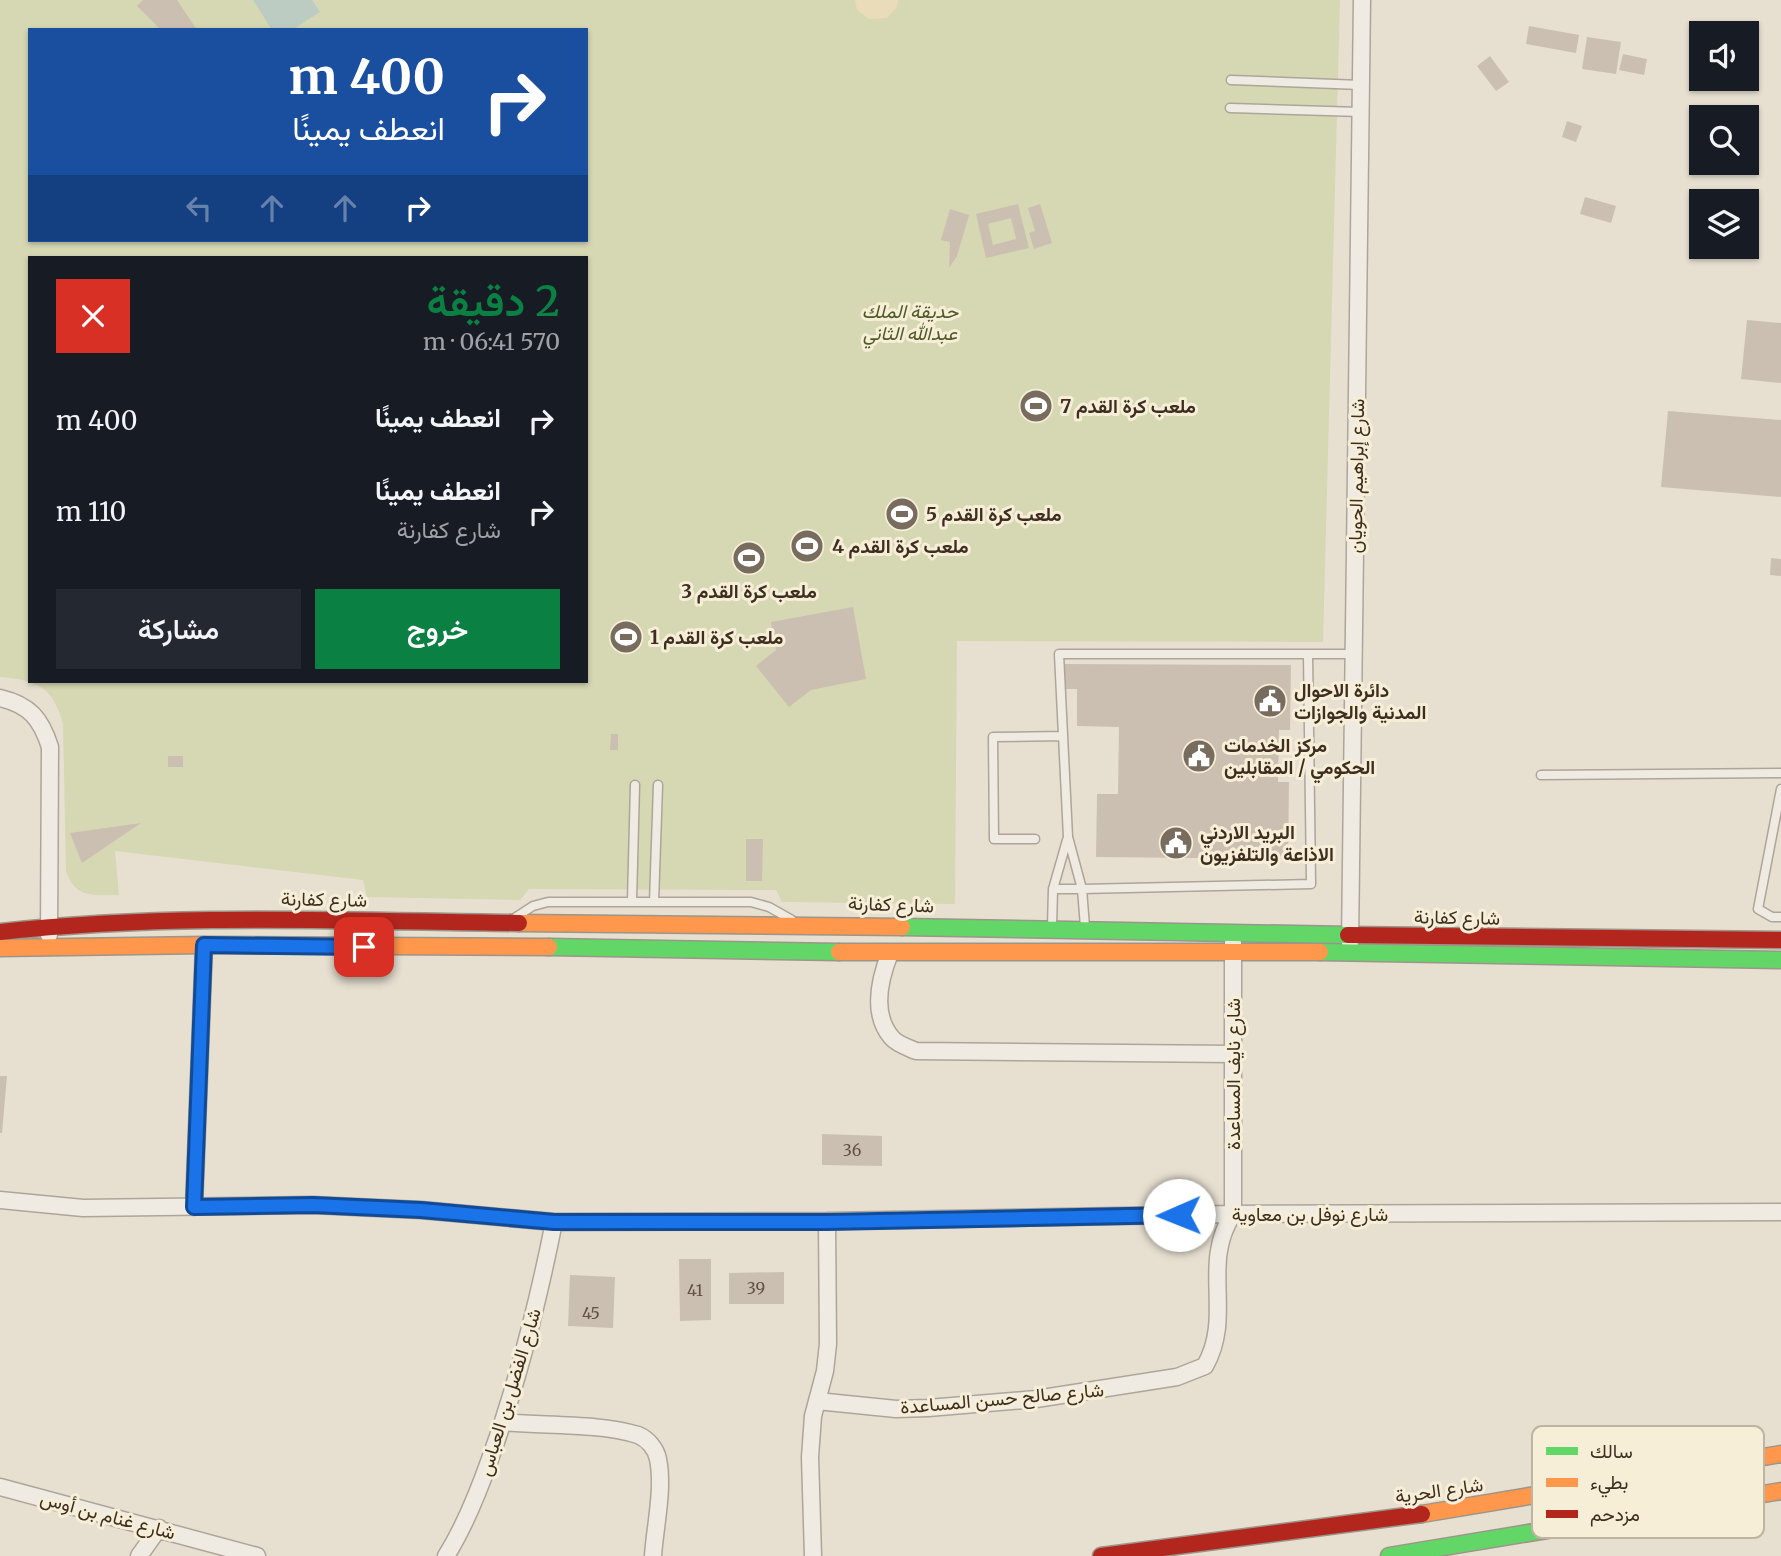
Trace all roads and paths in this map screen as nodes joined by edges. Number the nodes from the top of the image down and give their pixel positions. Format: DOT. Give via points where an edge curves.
graph roads {
  1 [pos="1362,0"];
  2 [pos="1231,80"];
  3 [pos="1361,85"];
  4 [pos="1230,108"];
  5 [pos="1360,112"];
  6 [pos="1308,654"];
  7 [pos="1354,654"];
  8 [pos="0,698"];
  9 [pos="1063,736"];
  10 [pos="1781,773"];
  11 [pos="1541,775"];
  12 [pos="635,785"];
  13 [pos="658,785"];
  14 [pos="1781,789"];
  15 [pos="1068,837"];
  16 [pos="1035,839"];
  17 [pos="1082,888"];
  18 [pos="1054,889"];
  19 [pos="632,901"];
  20 [pos="654,902"];
  21 [pos="1781,917"];
  22 [pos="509,923"];
  23 [pos="798,923"];
  24 [pos="48,926"];
  25 [pos="1052,930"];
  26 [pos="1085,930"];
  27 [pos="0,932"];
  28 [pos="1233,933"];
  29 [pos="1781,940"];
  30 [pos="1350,944"];
  31 [pos="204,945"];
  32 [pos="0,948"];
  33 [pos="49,948"];
  34 [pos="1233,952"];
  35 [pos="890,953"];
  36 [pos="1781,960"];
  37 [pos="1233,1054"];
  38 [pos="0,1200"];
  39 [pos="194,1207"];
  40 [pos="1781,1212"];
  41 [pos="1233,1214"];
  42 [pos="554,1222"];
  43 [pos="827,1222"];
  44 [pos="817,1401"];
  45 [pos="503,1422"];
  46 [pos="0,1487"];
  47 [pos="1532,1497"];
  48 [pos="159,1528"];
  49 [pos="1532,1532"];
  50 [pos="139,1556"];
  51 [pos="257,1556"];
  52 [pos="446,1556"];
  53 [pos="653,1556"];
  54 [pos="813,1556"];
  55 [pos="1101,1556"];
  56 [pos="1389,1556"];
  1 -- 3 [label="street, شارع إبراهيم الحويان"];
  2 -- 3 [label="lane"];
  3 -- 5 [label="street, شارع إبراهيم الحويان"];
  4 -- 5 [label="lane"];
  5 -- 7 [label="street, شارع إبراهيم الحويان"];
  6 -- 7 [label="lane"];
  6 -- 9 [label="lane" via="1059,654"];
  6 -- 17 [label="lane" via="1311,884"];
  7 -- 30 [label="street, شارع إبراهيم الحويان"];
  8 -- 24 [label="street" via="31,710 44,725 50,747"];
  9 -- 15 [label="lane"];
  9 -- 16 [label="lane" via="993,737 994,839"];
  10 -- 11 [label="lane"];
  12 -- 19 [label="lane"];
  13 -- 20 [label="lane"];
  14 -- 21 [label="lane" via="1758,909"];
  15 -- 17 [label="lane"];
  15 -- 18 [label="lane"];
  17 -- 18 [label="lane"];
  17 -- 26 [label="lane"];
  18 -- 25 [label="lane"];
  19 -- 20 [label="lane"];
  19 -- 22 [label="lane" via="548,902 533,906"];
  20 -- 23 [label="lane" via="751,902"];
  22 -- 23 [label="main road, شارع كفارنة"];
  22 -- 24 [label="main road, شارع كفارنة" via="305,918"];
  23 -- 25 [label="main road, شارع كفارنة"];
  24 -- 27 [label="main road, شارع كفارنة"];
  24 -- 33 [label="street"];
  25 -- 26 [label="main road, شارع كفارنة"];
  26 -- 28 [label="main road, شارع كفارنة"];
  28 -- 30 [label="main road, شارع كفارنة"];
  28 -- 34 [label="street, شارع نايف المساعدة"];
  29 -- 30 [label="main road, شارع كفارنة"];
  30 -- 34 [label="main road, شارع كفارنة"];
  30 -- 36 [label="main road, شارع كفارنة"];
  31 -- 33 [label="main road, شارع كفارنة"];
  31 -- 35 [label="main road, شارع كفارنة"];
  31 -- 39 [label="street"];
  32 -- 33 [label="main road, شارع كفارنة"];
  34 -- 35 [label="main road, شارع كفارنة"];
  34 -- 37 [label="street, شارع نايف المساعدة"];
  35 -- 37 [label="street" via="878,983 882,1018 892,1039 916,1051"];
  37 -- 41 [label="street, شارع نايف المساعدة"];
  38 -- 39 [label="street, شارع نوفل بن معاوية" via="83,1208"];
  39 -- 42 [label="street, شارع نوفل بن معاوية" via="313,1205"];
  40 -- 41 [label="street, شارع نوفل بن معاوية"];
  41 -- 43 [label="street, شارع نوفل بن معاوية"];
  41 -- 44 [label="street, شارع صالح حسن المساعدة" via="1218,1247 1217,1340 1205,1366 1194,1372 1036,1399 928,1408"];
  42 -- 43 [label="street, شارع نوفل بن معاوية"];
  42 -- 45 [label="street, شارع الفضل بن العباس"];
  43 -- 44 [label="street" via="828,1344"];
  44 -- 54 [label="street" via="810,1457"];
  45 -- 52 [label="street, شارع الفضل بن العباس" via="475,1500"];
  45 -- 53 [label="street" via="615,1431 649,1442 657,1456 659,1475"];
  46 -- 48 [label="street, شارع غنام بن أوس"];
  47 -- 55 [label="main road, شارع الحرية"];
  48 -- 50 [label="street"];
  48 -- 51 [label="street, شارع غنام بن أوس"];
  49 -- 56 [label="main road"];
}
